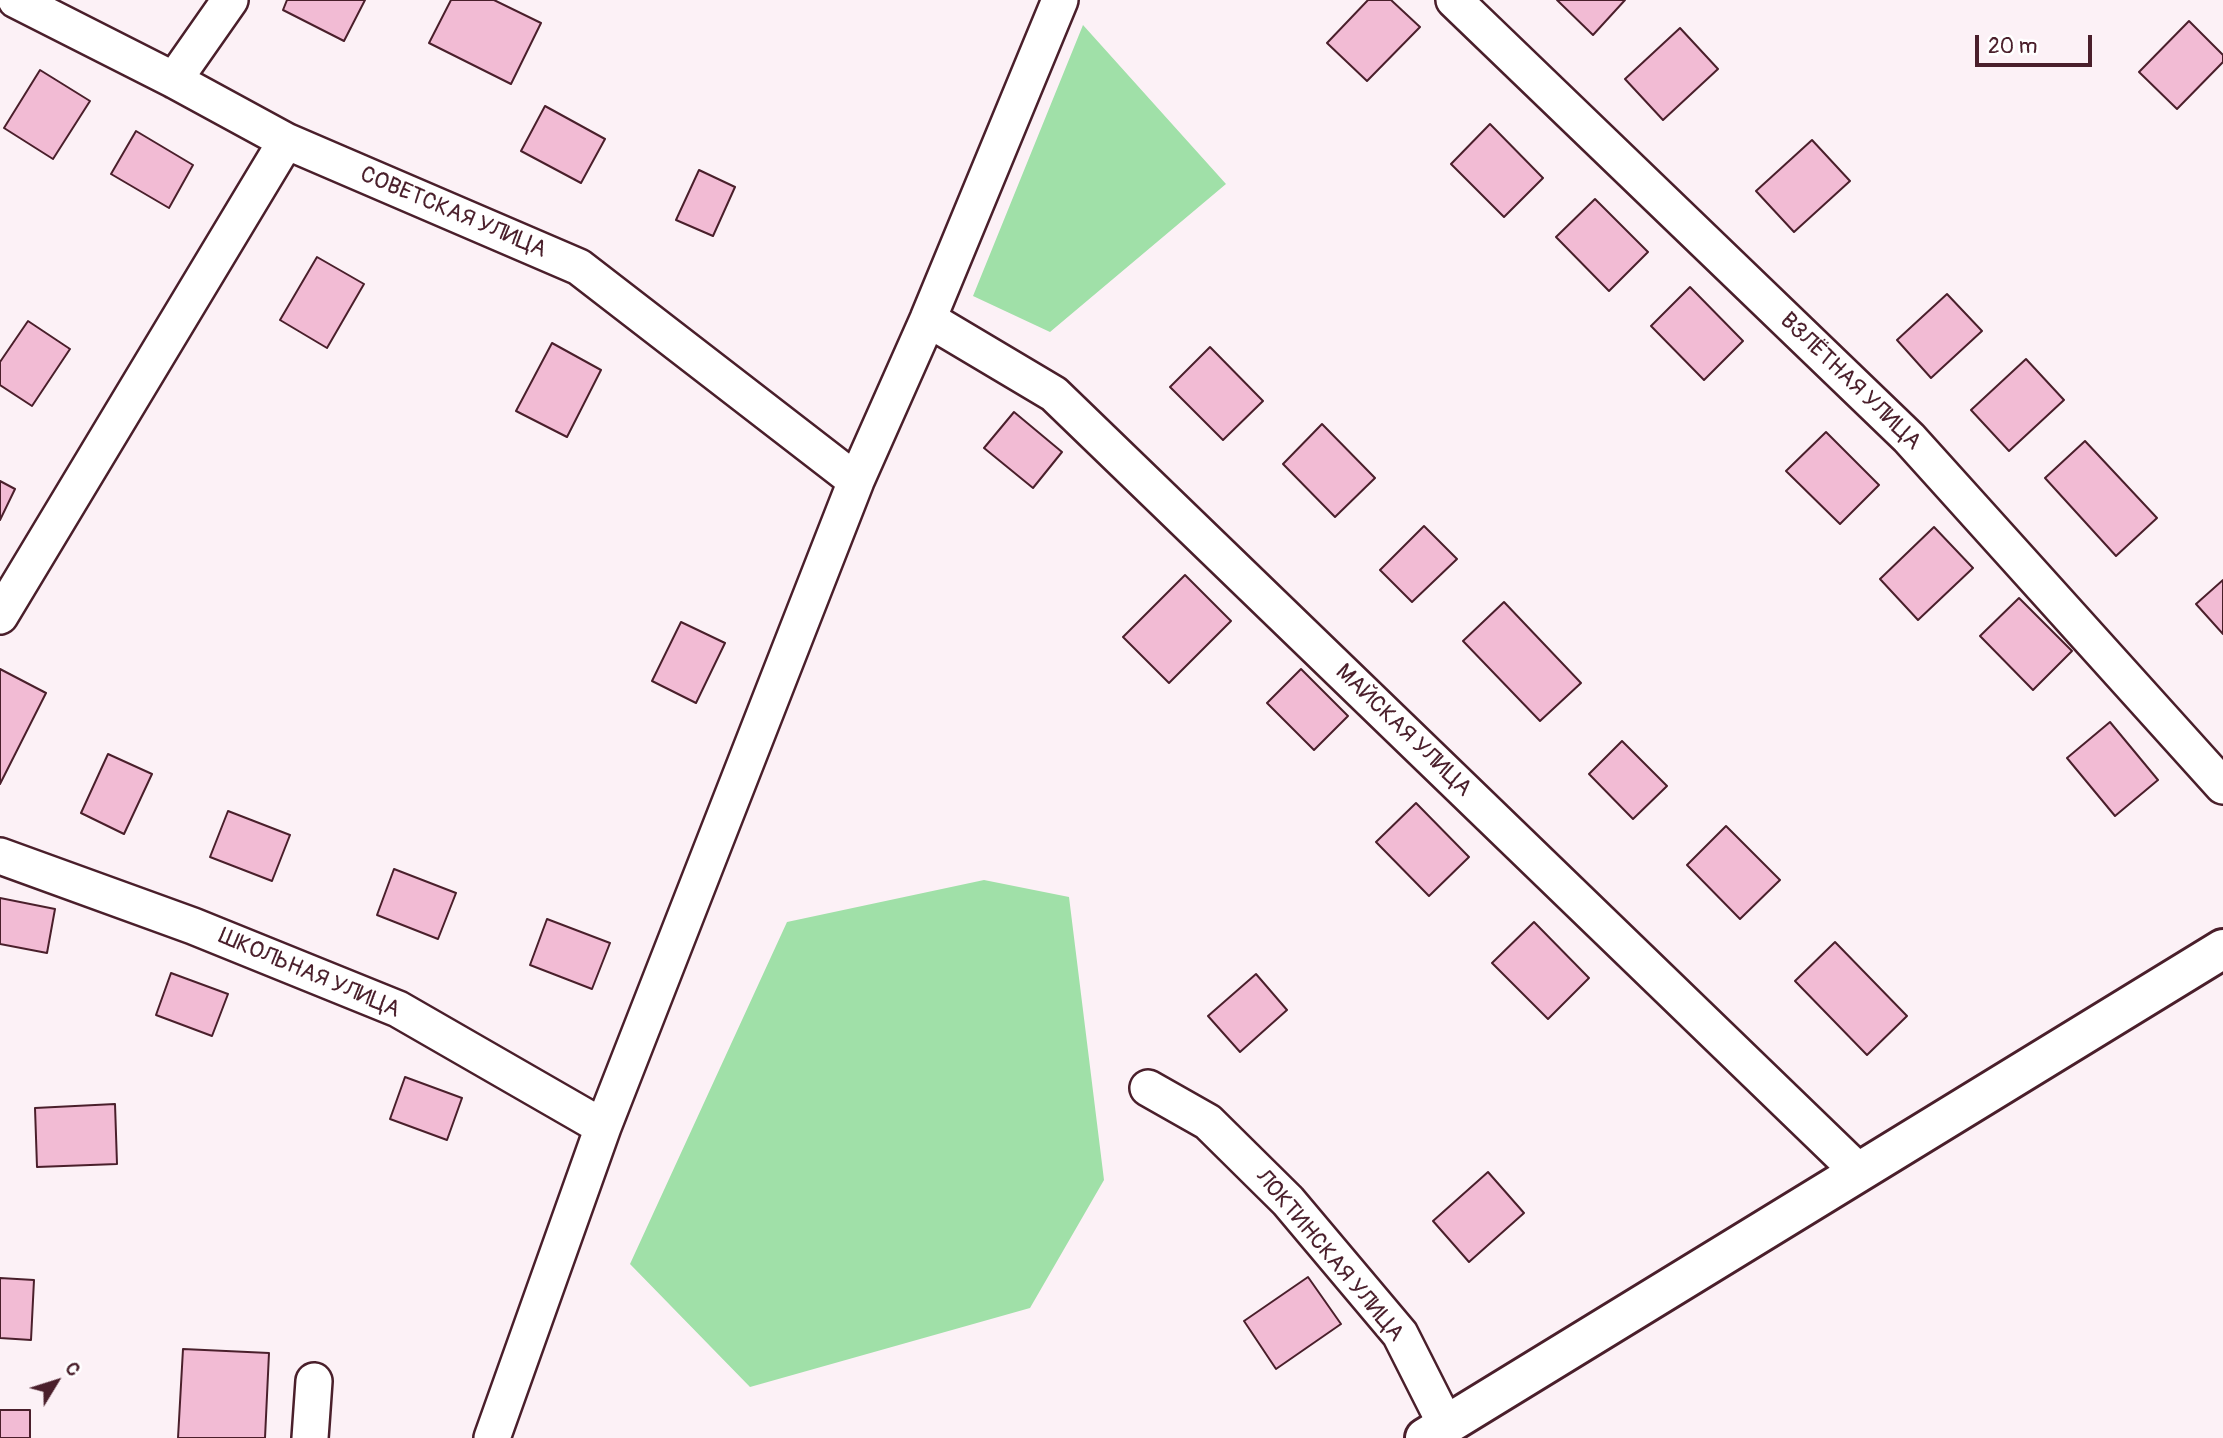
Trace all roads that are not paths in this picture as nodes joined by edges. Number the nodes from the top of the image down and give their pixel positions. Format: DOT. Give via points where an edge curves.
graph roads {
  1 [pos="16,0"];
  2 [pos="230,0"];
  3 [pos="1060,0"];
  4 [pos="1454,0"];
  5 [pos="174,80"];
  6 [pos="286,141"];
  7 [pos="928,319"];
  8 [pos="856,481"];
  9 [pos="0,616"];
  10 [pos="2223,786"];
  11 [pos="0,856"];
  12 [pos="2223,949"];
  13 [pos="1147,1088"];
  14 [pos="603,1127"];
  15 [pos="1857,1171"];
  16 [pos="314,1381"];
  17 [pos="1436,1431"];
  18 [pos="310,1438"];
  19 [pos="492,1438"];
  1 -- 5 [label="street, СОВЕТСКАЯ УЛИЦА"];
  2 -- 5 [label="street"];
  3 -- 7 [label="street"];
  4 -- 10 [label="street, ВЗЛЁТНАЯ УЛИЦА" via="1909,438"];
  5 -- 6 [label="street, СОВЕТСКАЯ УЛИЦА"];
  6 -- 8 [label="street, СОВЕТСКАЯ УЛИЦА" via="579,268"];
  6 -- 9 [label="street"];
  7 -- 8 [label="street"];
  7 -- 15 [label="street, МАЙСКАЯ УЛИЦА" via="1054,394"];
  8 -- 14 [label="street"];
  11 -- 14 [label="street, ШКОЛЬНАЯ УЛИЦА" via="193,926 398,1009"];
  12 -- 15 [label="street"];
  13 -- 17 [label="street, ЛОКТИНСКАЯ УЛИЦА" via="1208,1122 1288,1201 1400,1335"];
  14 -- 19 [label="street"];
  15 -- 17 [label="street"];
  16 -- 18 [label="street"];
}
